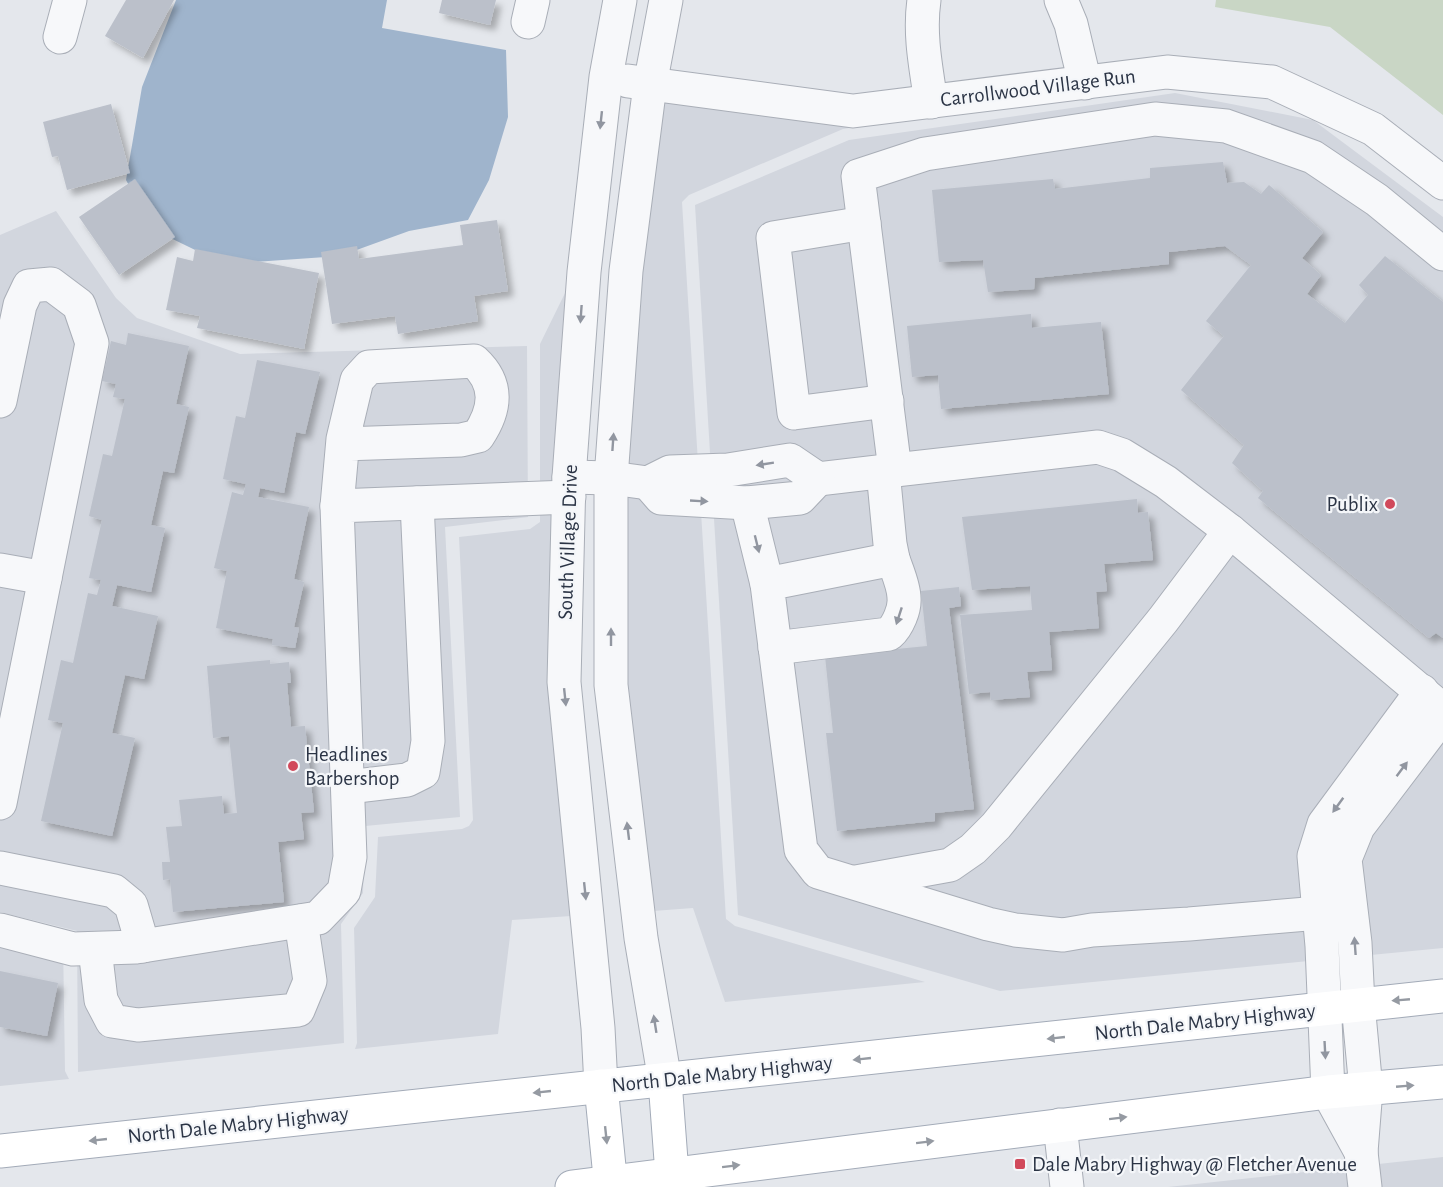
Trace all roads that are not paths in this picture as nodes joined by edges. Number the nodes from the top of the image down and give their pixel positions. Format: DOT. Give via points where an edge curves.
graph roads {
  1 [pos="70,0"];
  2 [pos="620,0"];
  3 [pos="666,0"];
  4 [pos="924,0"];
  5 [pos="1061,0"];
  6 [pos="60,37"];
  7 [pos="606,77"];
  8 [pos="1085,83"];
  9 [pos="650,85"];
  10 [pos="931,102"];
  11 [pos="1443,183"];
  12 [pos="864,223"];
  13 [pos="1443,254"];
  14 [pos="0,401"];
  15 [pos="887,402"];
  16 [pos="343,444"];
  17 [pos="889,470"];
  18 [pos="610,478"];
  19 [pos="818,479"];
  20 [pos="648,483"];
  21 [pos="569,487"];
  22 [pos="417,503"];
  23 [pos="747,503"];
  24 [pos="337,506"];
  25 [pos="1230,531"];
  26 [pos="893,559"];
  27 [pos="0,570"];
  28 [pos="45,578"];
  29 [pos="767,584"];
  30 [pos="775,648"];
  31 [pos="1432,700"];
  32 [pos="1443,715"];
  33 [pos="348,788"];
  34 [pos="0,803"];
  35 [pos="950,865"];
  36 [pos="0,868"];
  37 [pos="851,882"];
  38 [pos="1319,913"];
  39 [pos="956,915"];
  40 [pos="301,921"];
  41 [pos="0,930"];
  42 [pos="143,946"];
  43 [pos="94,949"];
  44 [pos="1443,996"];
  45 [pos="1358,1004"];
  46 [pos="1323,1008"];
  47 [pos="665,1081"];
  48 [pos="1443,1082"];
  49 [pos="601,1086"];
  50 [pos="1366,1089"];
  51 [pos="1328,1092"];
  52 [pos="1060,1125"];
  53 [pos="0,1151"];
  54 [pos="1361,1152"];
  55 [pos="673,1180"];
  56 [pos="611,1185"];
  57 [pos="572,1187"];
  58 [pos="1067,1187"];
  59 [pos="1365,1187"];
  1 -- 6 [label="street"];
  2 -- 7 [label="street, South Village Drive"];
  3 -- 9 [label="street, South Village Drive"];
  4 -- 10 [label="street" via="921,16"];
  5 -- 8 [label="street"];
  7 -- 9 [label="street, Carrollwood Village Run"];
  7 -- 21 [label="street, South Village Drive, one-way" via="584,272"];
  8 -- 10 [label="street, Carrollwood Village Run"];
  8 -- 11 [label="street, Carrollwood Village Run" via="1167,72 1272,82 1373,129"];
  9 -- 10 [label="street, Carrollwood Village Run" via="853,111"];
  18 -- 9 [label="street, South Village Drive, one-way" via="626,271"];
  12 -- 13 [label="street" via="858,176 924,154 1155,119 1226,126 1313,157 1377,200"];
  12 -- 15 [label="street"];
  12 -- 15 [label="street" via="773,238 794,413"];
  14 -- 28 [label="street" via="20,306 29,286 51,284 79,305 92,343"];
  15 -- 17 [label="street"];
  16 -- 24 [label="street"];
  17 -- 19 [label="street"];
  17 -- 25 [label="street" via="1098,447 1122,455 1166,482"];
  17 -- 26 [label="street"];
  18 -- 20 [label="street"];
  18 -- 21 [label="street"];
  47 -- 18 [label="street, South Village Drive, one-way" via="641,938 611,685"];
  19 -- 20 [label="street, one-way" via="790,460 728,470 670,472"];
  19 -- 23 [label="street" via="800,498"];
  20 -- 23 [label="street, one-way" via="661,498"];
  21 -- 22 [label="street"];
  21 -- 49 [label="street, South Village Drive, one-way" via="564,682"];
  22 -- 24 [label="street"];
  22 -- 33 [label="street" via="428,741 423,772 407,780"];
  23 -- 29 [label="street, one-way"];
  24 -- 33 [label="street"];
  25 -- 31 [label="street"];
  25 -- 35 [label="street" via="996,825 973,849"];
  26 -- 29 [label="street"];
  26 -- 30 [label="street, one-way" via="904,598 892,632"];
  27 -- 28 [label="street"];
  28 -- 34 [label="street"];
  29 -- 30 [label="street"];
  30 -- 37 [label="street" via="801,850 818,872"];
  31 -- 38 [label="street, one-way" via="1324,824 1314,856"];
  45 -- 32 [label="street, one-way" via="1345,859 1358,827"];
  33 -- 40 [label="street" via="350,857 344,891 318,918"];
  35 -- 37 [label="street"];
  35 -- 39 [label="street"];
  36 -- 42 [label="street" via="114,891 131,905"];
  37 -- 39 [label="street"];
  38 -- 39 [label="street" via="1063,935 1015,930"];
  38 -- 46 [label="street"];
  40 -- 42 [label="street"];
  40 -- 43 [label="street" via="310,981 298,1010 138,1025 112,1021 101,1000"];
  41 -- 43 [label="street" via="74,950"];
  42 -- 43 [label="street"];
  44 -- 45 [label="main road, North Dale Mabry Highway, one-way"];
  45 -- 46 [label="main road, North Dale Mabry Highway"];
  45 -- 50 [label="street"];
  46 -- 47 [label="main road, North Dale Mabry Highway, one-way"];
  46 -- 51 [label="street, one-way"];
  47 -- 49 [label="main road, North Dale Mabry Highway"];
  47 -- 55 [label="main road"];
  50 -- 48 [label="main road, one-way"];
  49 -- 53 [label="main road, North Dale Mabry Highway, one-way"];
  49 -- 56 [label="main road, one-way"];
  50 -- 51 [label="main road"];
  50 -- 54 [label="street"];
  52 -- 51 [label="main road, one-way"];
  51 -- 54 [label="street"];
  55 -- 52 [label="main road, one-way"];
  52 -- 58 [label="street"];
  54 -- 59 [label="street"];
  55 -- 56 [label="main road"];
  56 -- 57 [label="main road"];
}
